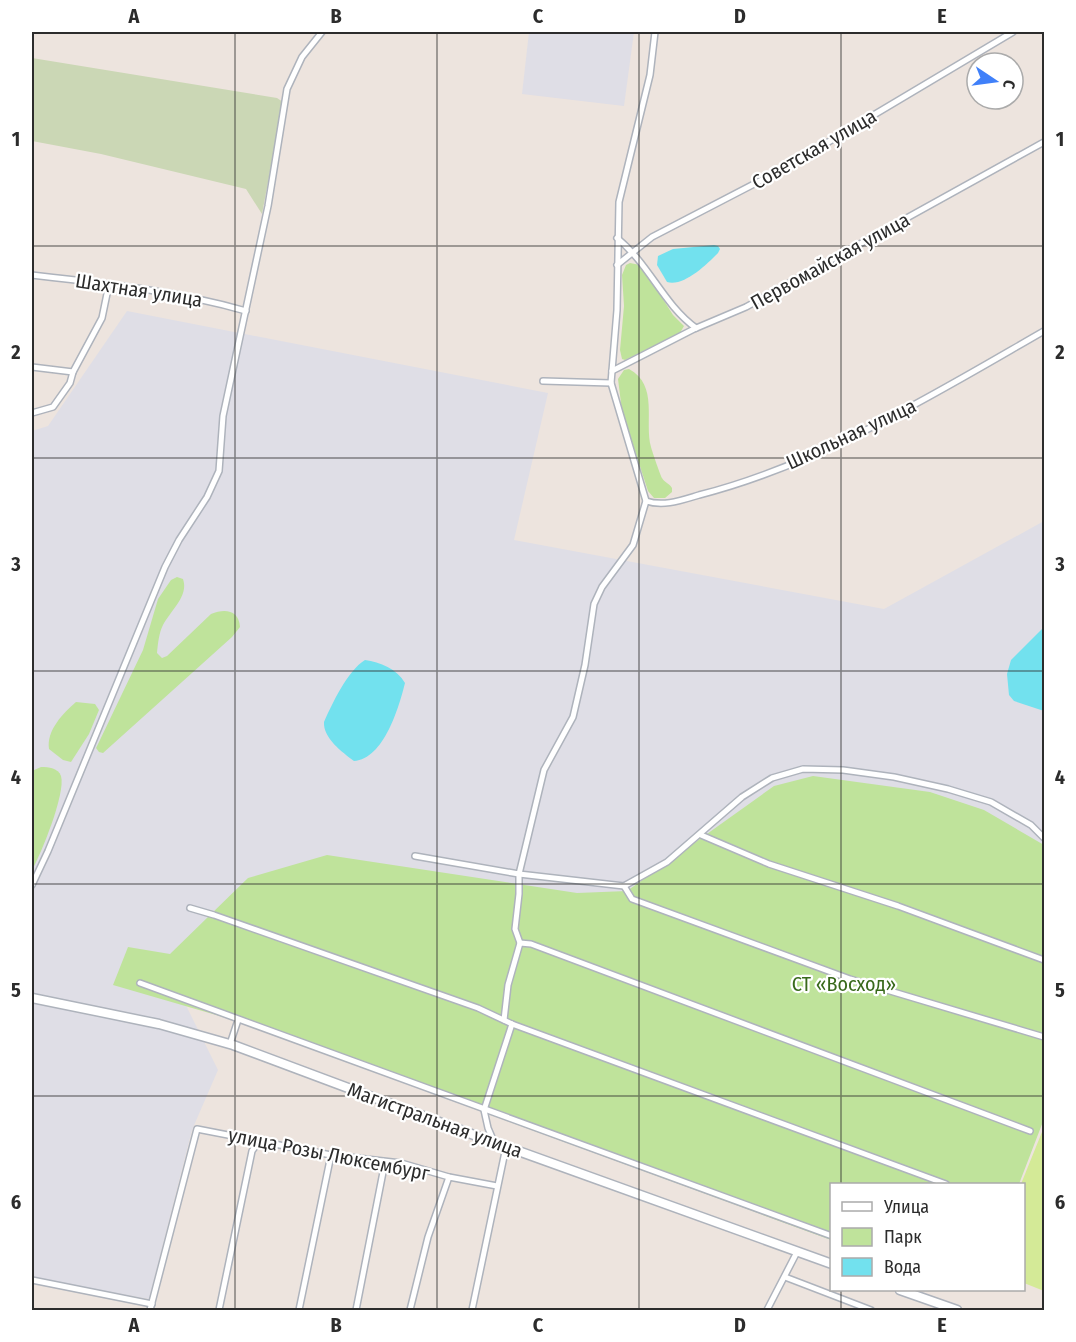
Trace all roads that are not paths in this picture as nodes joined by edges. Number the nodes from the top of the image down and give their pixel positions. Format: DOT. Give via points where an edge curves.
graph roads {
  1 [pos="322,32"];
  2 [pos="655,32"];
  3 [pos="1012,32"];
  4 [pos="1044,142"];
  5 [pos="617,238"];
  6 [pos="633,251"];
  7 [pos="617,265"];
  8 [pos="32,275"];
  9 [pos="109,284"];
  10 [pos="246,311"];
  11 [pos="696,328"];
  12 [pos="1044,331"];
  13 [pos="32,367"];
  14 [pos="612,371"];
  15 [pos="73,372"];
  16 [pos="543,381"];
  17 [pos="611,383"];
  18 [pos="32,413"];
  19 [pos="646,501"];
  20 [pos="701,835"];
  21 [pos="1044,838"];
  22 [pos="415,856"];
  23 [pos="519,874"];
  24 [pos="32,885"];
  25 [pos="624,886"];
  26 [pos="190,908"];
  27 [pos="520,943"];
  28 [pos="1044,960"];
  29 [pos="140,982"];
  30 [pos="32,999"];
  31 [pos="238,1020"];
  32 [pos="504,1020"];
  33 [pos="512,1024"];
  34 [pos="1044,1037"];
  35 [pos="230,1044"];
  36 [pos="484,1110"];
  37 [pos="1030,1131"];
  38 [pos="260,1140"];
  39 [pos="495,1143"];
  40 [pos="506,1147"];
  41 [pos="331,1155"];
  42 [pos="385,1162"];
  43 [pos="449,1177"];
  44 [pos="941,1183"];
  45 [pos="497,1186"];
  46 [pos="830,1236"];
  47 [pos="797,1252"];
  48 [pos="830,1264"];
  49 [pos="785,1277"];
  50 [pos="32,1280"];
  51 [pos="902,1291"];
  52 [pos="932,1306"];
  53 [pos="151,1307"];
  54 [pos="219,1311"];
  55 [pos="299,1311"];
  56 [pos="356,1311"];
  57 [pos="410,1311"];
  58 [pos="472,1311"];
  59 [pos="767,1311"];
  60 [pos="871,1311"];
  61 [pos="957,1311"];
  1 -- 10 [label="street" via="302,57 287,89"];
  2 -- 5 [label="street" via="650,75 619,202"];
  3 -- 6 [label="street, Советская улица" via="783,169 652,237"];
  4 -- 11 [label="street, Первомайская улица" via="746,307"];
  5 -- 6 [label="street"];
  5 -- 7 [label="street"];
  6 -- 7 [label="street, Советская улица"];
  6 -- 11 [label="street" via="675,309"];
  7 -- 14 [label="street"];
  8 -- 9 [label="street, Шахтная улица"];
  9 -- 10 [label="street, Шахтная улица" via="209,300"];
  9 -- 15 [label="street" via="102,318"];
  10 -- 24 [label="street" via="220,432 219,471 161,576"];
  11 -- 14 [label="street, Первомайская улица"];
  12 -- 19 [label="street, Школьная улица" via="930,397 821,452 722,490 664,504"];
  13 -- 15 [label="street"];
  14 -- 17 [label="street"];
  15 -- 18 [label="street" via="53,407"];
  16 -- 17 [label="street"];
  17 -- 19 [label="street"];
  19 -- 23 [label="street" via="633,545 594,604 573,717 544,770"];
  20 -- 21 [label="street" via="742,797 772,778 802,770 843,770 894,777 991,802 1031,825"];
  20 -- 25 [label="street" via="667,862"];
  20 -- 28 [label="street" via="769,864"];
  22 -- 23 [label="street"];
  23 -- 25 [label="street"];
  23 -- 27 [label="street" via="515,929"];
  25 -- 34 [label="street" via="632,898 839,975"];
  26 -- 32 [label="street"];
  27 -- 32 [label="street" via="508,985"];
  27 -- 37 [label="street"];
  29 -- 31 [label="street"];
  30 -- 35 [label="main road, Магистральная улица" via="159,1024"];
  31 -- 35 [label="street"];
  31 -- 36 [label="street"];
  32 -- 33 [label="street"];
  33 -- 36 [label="street"];
  33 -- 44 [label="street"];
  35 -- 39 [label="main road, Магистральная улица"];
  36 -- 39 [label="street"];
  36 -- 46 [label="street"];
  38 -- 41 [label="street, улица Розы Люксембург"];
  38 -- 53 [label="street, улица Розы Люксембург" via="197,1129"];
  38 -- 54 [label="street" via="252,1151"];
  39 -- 40 [label="main road, Магистральная улица"];
  40 -- 45 [label="street"];
  40 -- 47 [label="main road, Магистральная улица"];
  41 -- 42 [label="street, улица Розы Люксембург"];
  41 -- 55 [label="street"];
  42 -- 43 [label="street, улица Розы Люксембург"];
  42 -- 56 [label="street"];
  43 -- 45 [label="street, улица Розы Люксембург"];
  43 -- 57 [label="street" via="428,1237"];
  45 -- 58 [label="street"];
  47 -- 48 [label="main road, Магистральная улица"];
  47 -- 49 [label="street"];
  49 -- 59 [label="street"];
  49 -- 60 [label="street"];
  50 -- 53 [label="street"];
  51 -- 52 [label="main road"];
  52 -- 61 [label="main road"];
}
